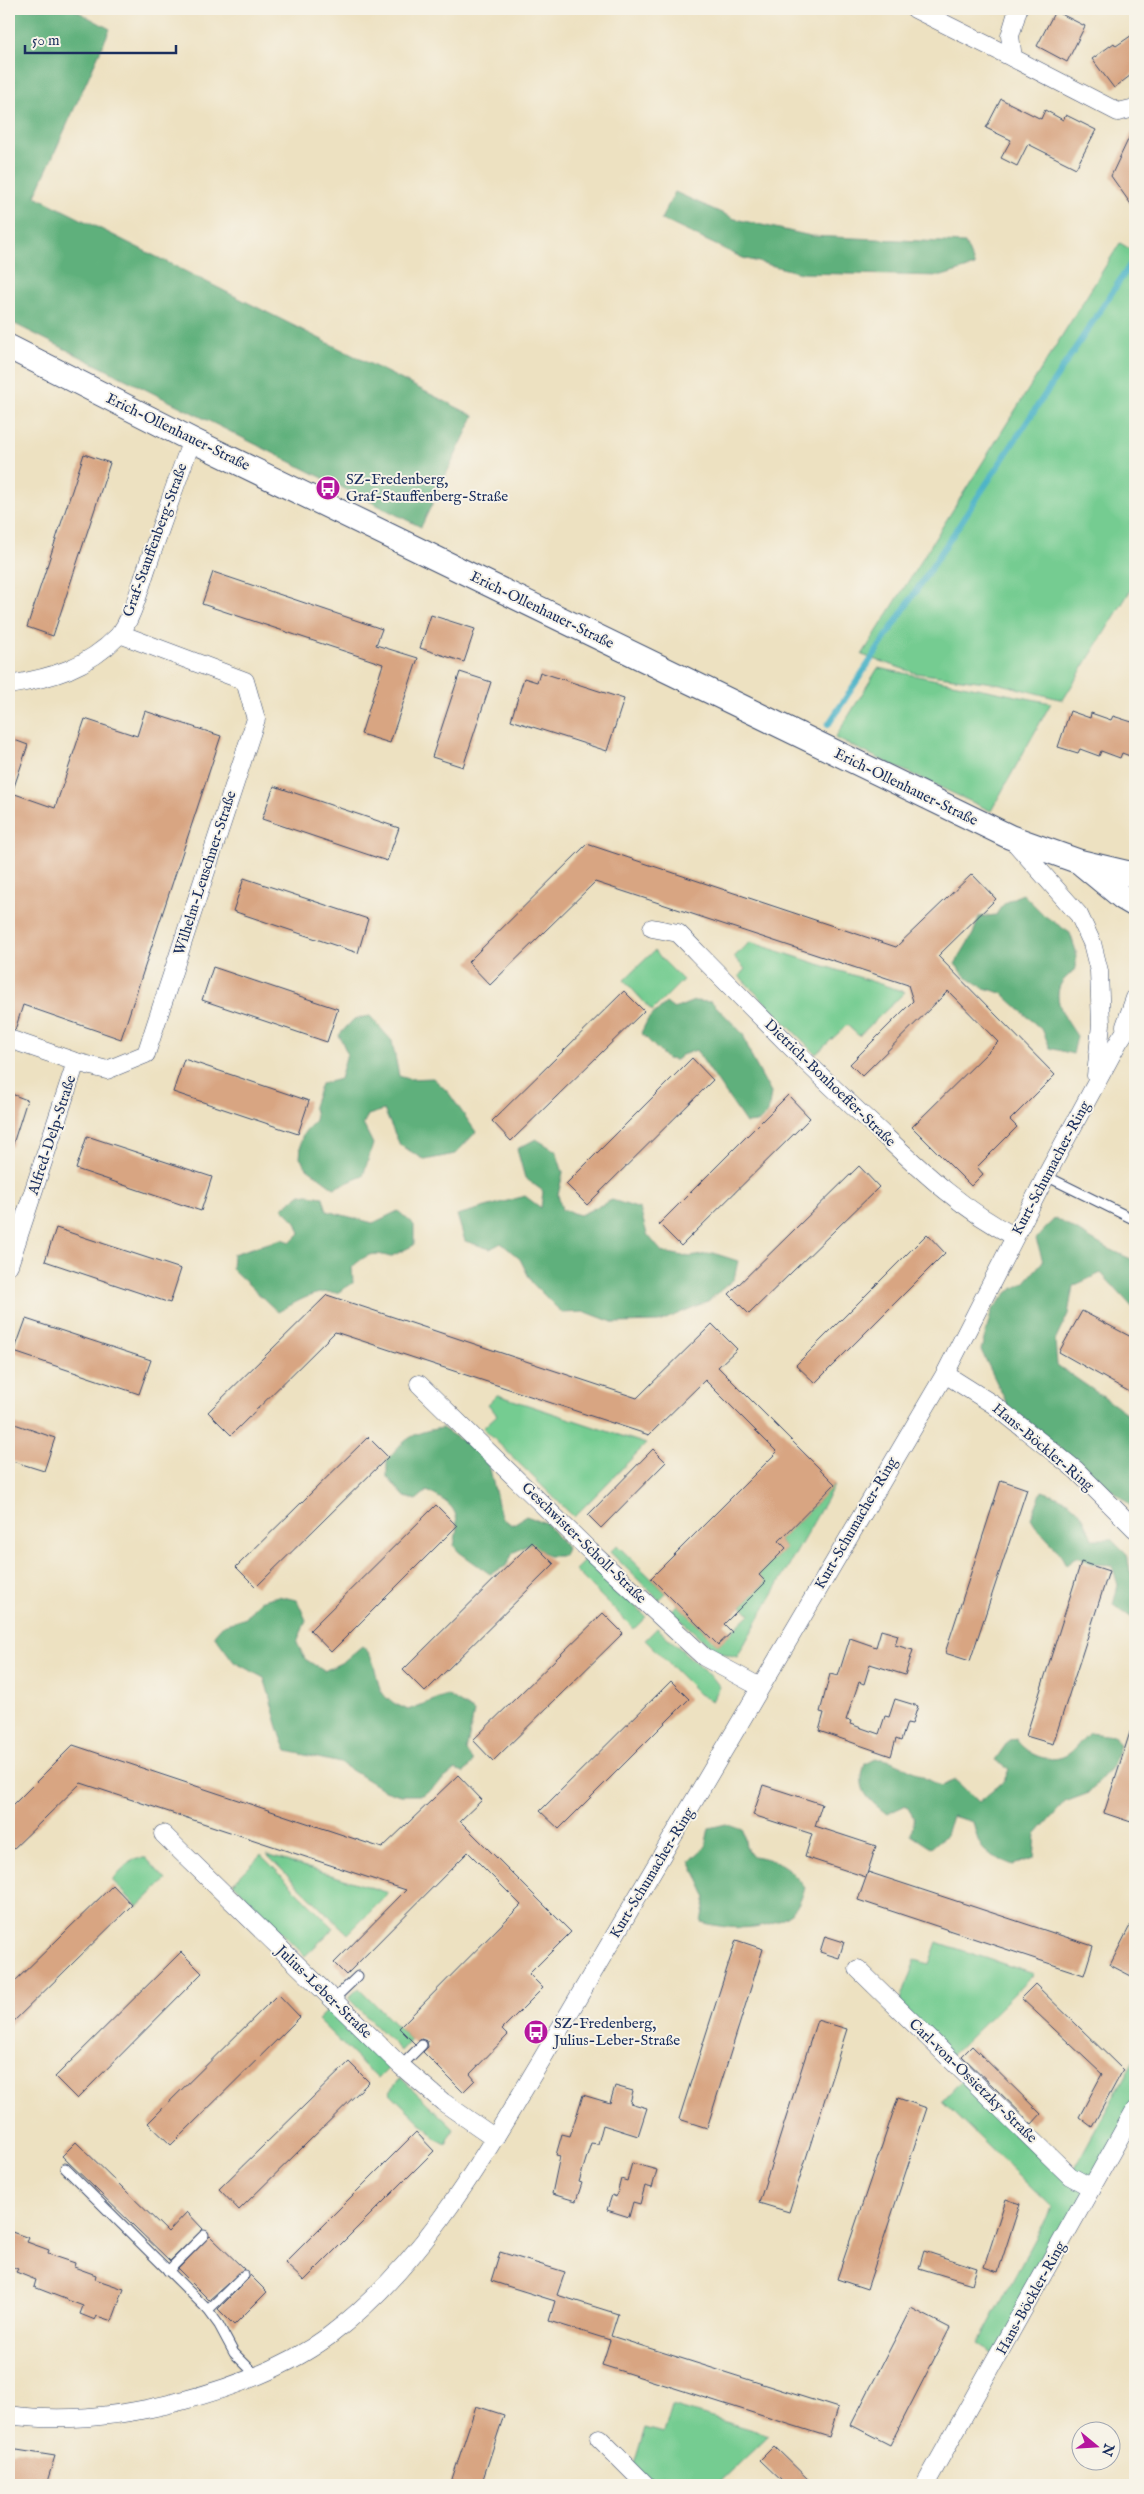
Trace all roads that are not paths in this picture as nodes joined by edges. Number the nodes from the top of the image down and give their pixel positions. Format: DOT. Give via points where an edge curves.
graph roads {
  1 [pos="915,9"];
  2 [pos="1018,9"];
  3 [pos="1013,58"];
  4 [pos="1135,108"];
  5 [pos="9,347"];
  6 [pos="192,440"];
  7 [pos="120,634"];
  8 [pos="9,685"];
  9 [pos="1010,837"];
  10 [pos="1080,862"];
  11 [pos="1135,875"];
  12 [pos="1135,905"];
  13 [pos="652,928"];
  14 [pos="1135,998"];
  15 [pos="1135,1017"];
  16 [pos="9,1039"];
  17 [pos="1119,1041"];
  18 [pos="76,1062"];
  19 [pos="1095,1084"];
  20 [pos="1046,1176"];
  21 [pos="1135,1220"];
  22 [pos="1014,1236"];
  23 [pos="9,1265"];
  24 [pos="945,1374"];
  25 [pos="419,1384"];
  26 [pos="1135,1529"];
  27 [pos="760,1687"];
  28 [pos="163,1834"];
  29 [pos="858,1969"];
  30 [pos="358,1976"];
  31 [pos="332,2001"];
  32 [pos="422,2045"];
  33 [pos="401,2066"];
  34 [pos="1135,2110"];
  35 [pos="495,2138"];
  36 [pos="66,2168"];
  37 [pos="1092,2188"];
  38 [pos="204,2235"];
  39 [pos="168,2271"];
  40 [pos="244,2275"];
  41 [pos="208,2310"];
  42 [pos="256,2375"];
  43 [pos="9,2415"];
  44 [pos="599,2438"];
  45 [pos="646,2485"];
  46 [pos="925,2485"];
  1 -- 3 [label="street"];
  2 -- 3 [label="street" via="1010,36"];
  3 -- 4 [label="street" via="1118,112"];
  5 -- 6 [label="street, Erich-Ollenhauer-Straße"];
  6 -- 7 [label="street, Graf-Stauffenberg-Straße" via="135,602"];
  6 -- 9 [label="street, Erich-Ollenhauer-Straße"];
  7 -- 8 [label="street, Graf-Stauffenberg-Straße" via="74,669"];
  7 -- 18 [label="street, Wilhelm-Leuschner-Straße" via="245,680 256,719 146,1054 107,1070"];
  9 -- 10 [label="street, Erich-Ollenhauer-Straße"];
  9 -- 19 [label="street, Kurt-Schumacher-Ring" via="1079,915 1092,943 1100,971 1101,1024"];
  10 -- 11 [label="street, Erich-Ollenhauer-Straße"];
  10 -- 12 [label="street, Erich-Ollenhauer-Straße"];
  13 -- 22 [label="street, Dietrich-Bonhoeffer-Straße" via="678,933 821,1077 943,1190 986,1222"];
  14 -- 17 [label="street, Kurt-Schumacher-Ring"];
  15 -- 17 [label="street, Kurt-Schumacher-Ring"];
  16 -- 18 [label="street, Wilhelm-Leuschner-Straße"];
  17 -- 19 [label="street, Kurt-Schumacher-Ring"];
  18 -- 23 [label="street, Alfred-Delp-Straße"];
  19 -- 20 [label="street, Kurt-Schumacher-Ring"];
  20 -- 21 [label="lane"];
  20 -- 22 [label="street, Kurt-Schumacher-Ring"];
  22 -- 24 [label="street, Kurt-Schumacher-Ring"];
  24 -- 26 [label="street, Hans-Böckler-Ring" via="994,1405 1068,1464"];
  24 -- 27 [label="street, Kurt-Schumacher-Ring"];
  25 -- 27 [label="street, Geschwister-Scholl-Straße" via="704,1657"];
  27 -- 35 [label="street, Kurt-Schumacher-Ring"];
  28 -- 31 [label="street, Julius-Leber-Straße"];
  29 -- 37 [label="street, Carl-von-Ossietzky-Straße" via="1070,2176"];
  30 -- 31 [label="lane"];
  31 -- 33 [label="street, Julius-Leber-Straße"];
  32 -- 33 [label="lane"];
  33 -- 35 [label="street, Julius-Leber-Straße" via="442,2102"];
  34 -- 37 [label="street, Hans-Böckler-Ring"];
  35 -- 42 [label="street, Kurt-Schumacher-Ring" via="432,2232 364,2307 327,2337"];
  36 -- 39 [label="lane"];
  37 -- 46 [label="street, Hans-Böckler-Ring"];
  38 -- 39 [label="lane"];
  39 -- 41 [label="lane"];
  40 -- 41 [label="lane"];
  41 -- 42 [label="lane" via="234,2353"];
  42 -- 43 [label="street, Kurt-Schumacher-Ring" via="204,2395 124,2414 50,2419"];
  44 -- 45 [label="street"];
}
